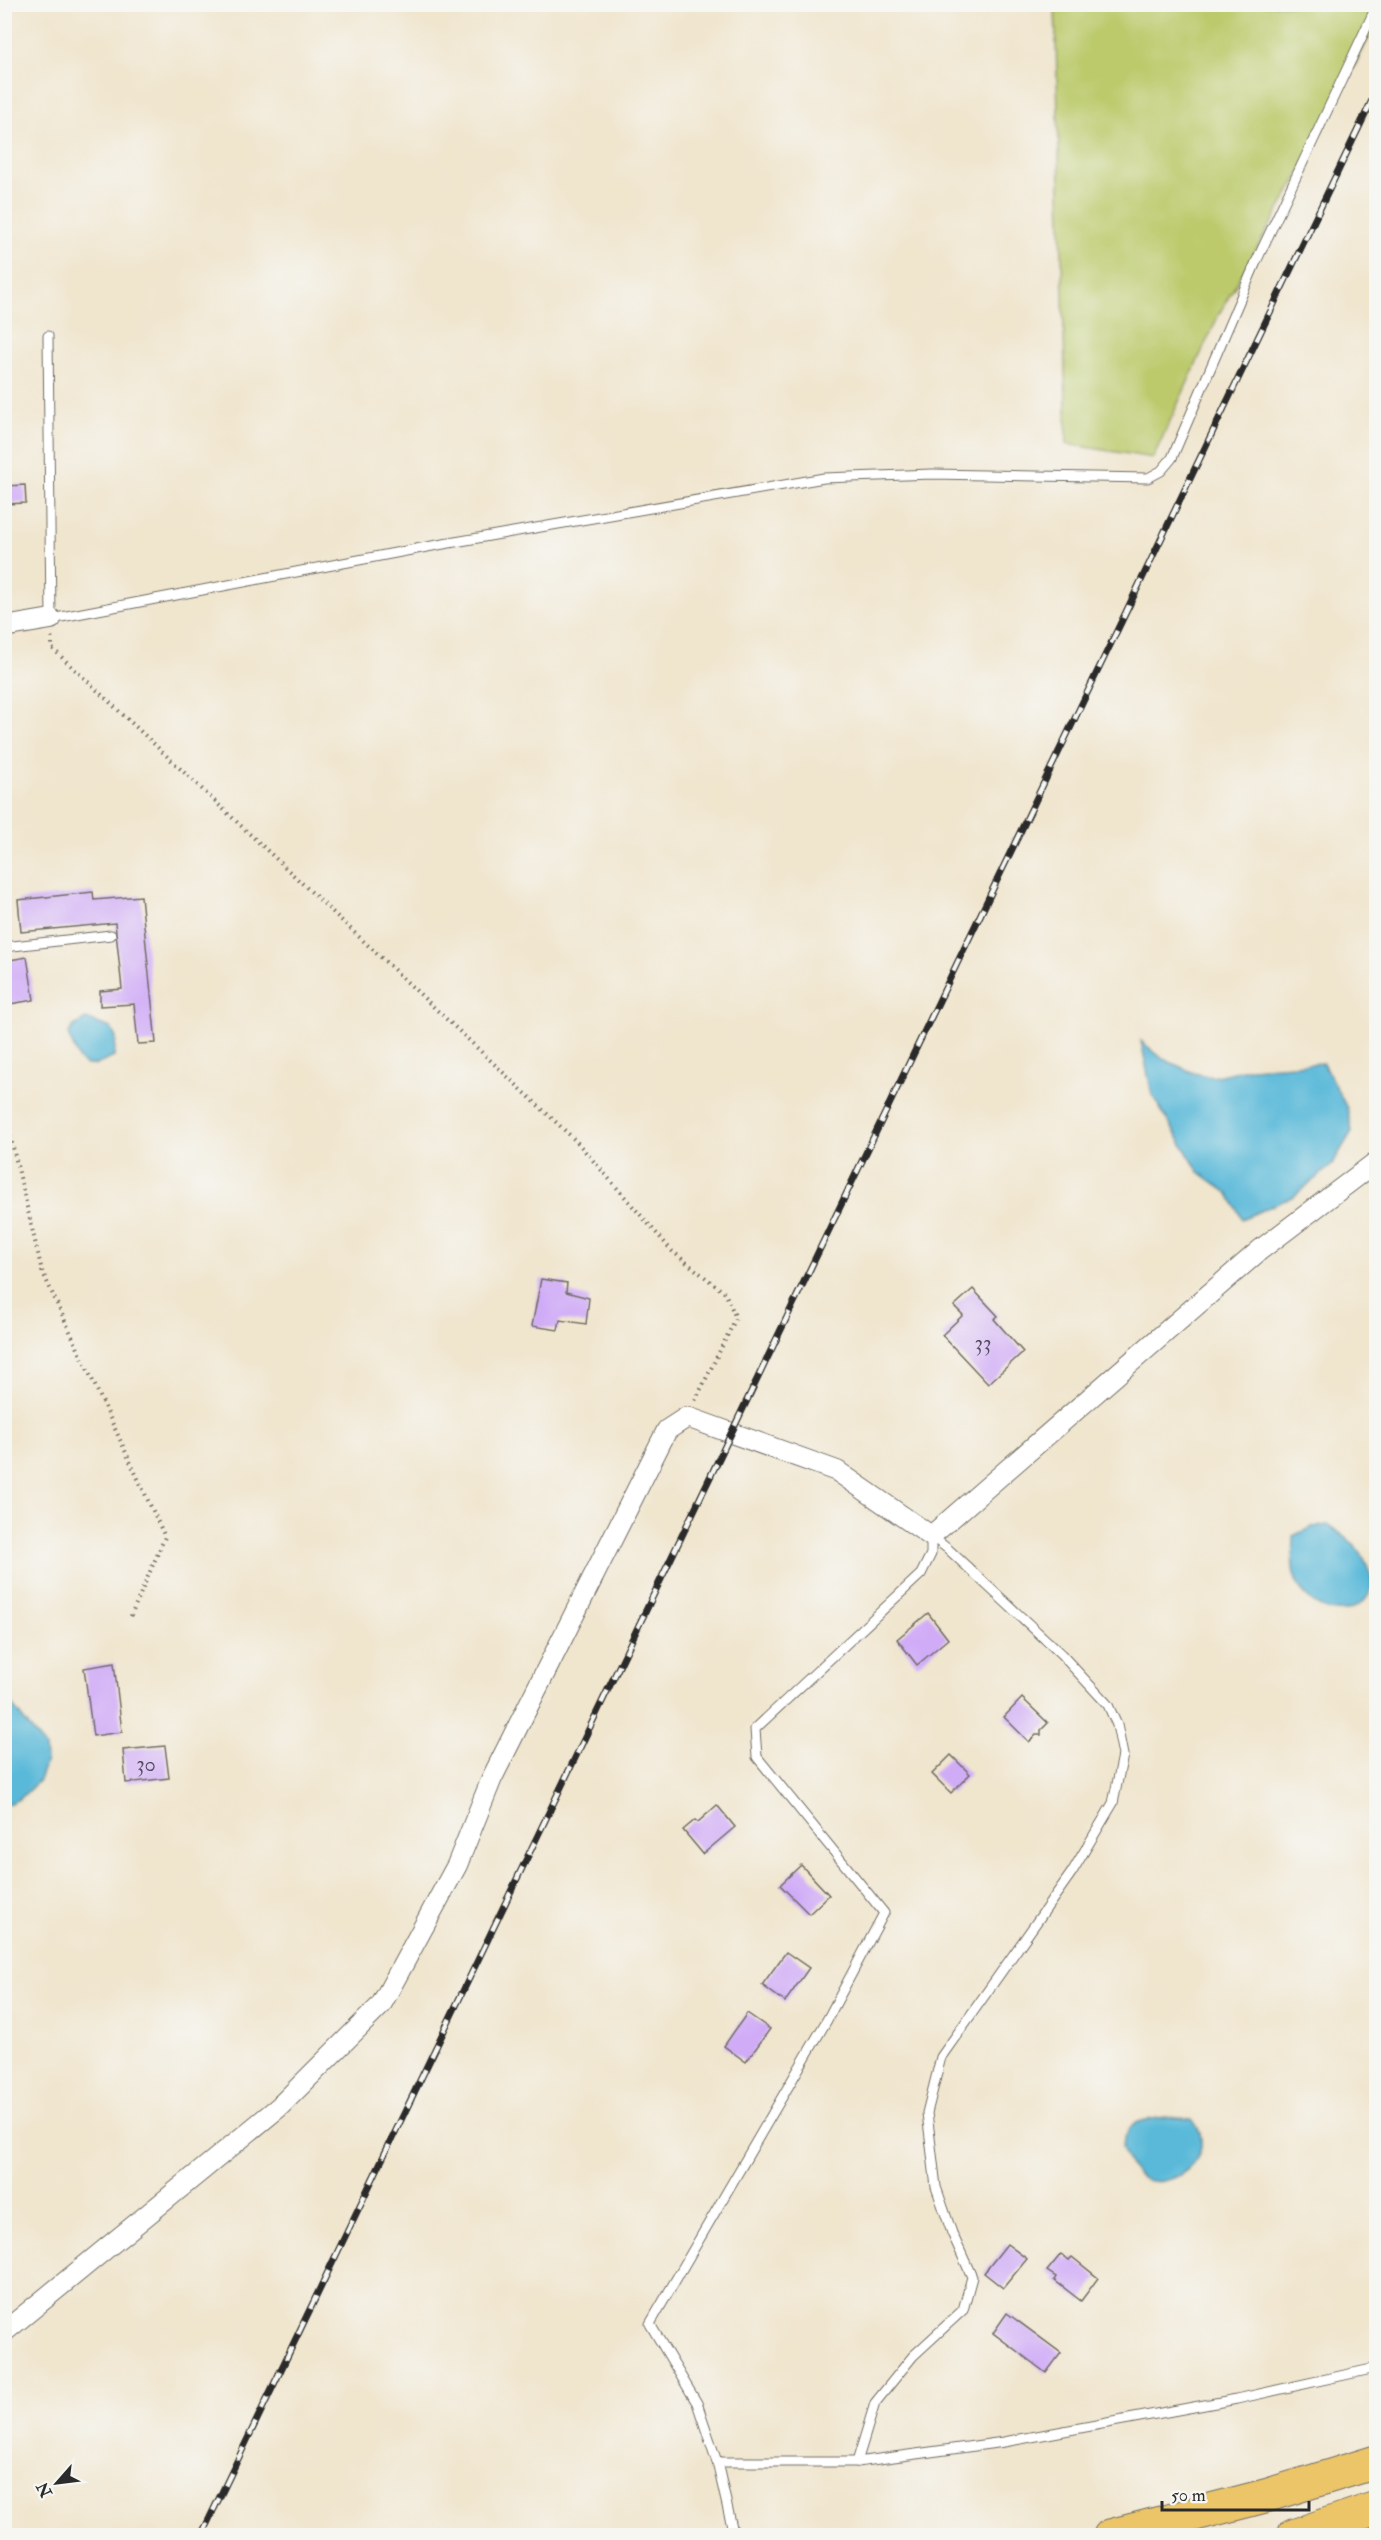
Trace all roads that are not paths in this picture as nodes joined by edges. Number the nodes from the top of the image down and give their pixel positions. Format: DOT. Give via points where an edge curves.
graph roads {
  1 [pos="1377,7"];
  2 [pos="48,336"];
  3 [pos="51,619"];
  4 [pos="4,627"];
  5 [pos="111,934"];
  6 [pos="4,947"];
  7 [pos="1377,1162"];
  8 [pos="931,1536"];
  9 [pos="4,2332"];
  10 [pos="1377,2368"];
  11 [pos="717,2462"];
  12 [pos="857,2462"];
  13 [pos="1377,2462"];
  14 [pos="1377,2508"];
  15 [pos="734,2535"];
  16 [pos="1110,2535"];
  17 [pos="1293,2535"];
  1 -- 3 [label="lane" via="1256,262 1172,458 1148,478 932,474 824,478 432,546"];
  2 -- 3 [label="lane"];
  3 -- 4 [label="street"];
  5 -- 6 [label="lane"];
  7 -- 8 [label="street" via="1260,1250"];
  8 -- 9 [label="street" via="837,1471 687,1418 667,1430 492,1778 457,1865 381,2005 279,2107"];
  8 -- 11 [label="lane" via="931,1554 921,1574 755,1729 757,1757 884,1913 827,2020 650,2324 697,2403"];
  8 -- 12 [label="lane" via="1061,1654 1108,1705 1123,1755 1113,1803 1072,1872 941,2057 927,2113 936,2187 972,2277 963,2310 913,2356 874,2403"];
  10 -- 12 [label="lane" via="1091,2427"];
  11 -- 12 [label="lane"];
  11 -- 15 [label="lane"];
  13 -- 16 [label="highway" via="1265,2496"];
  14 -- 17 [label="highway"];
}
